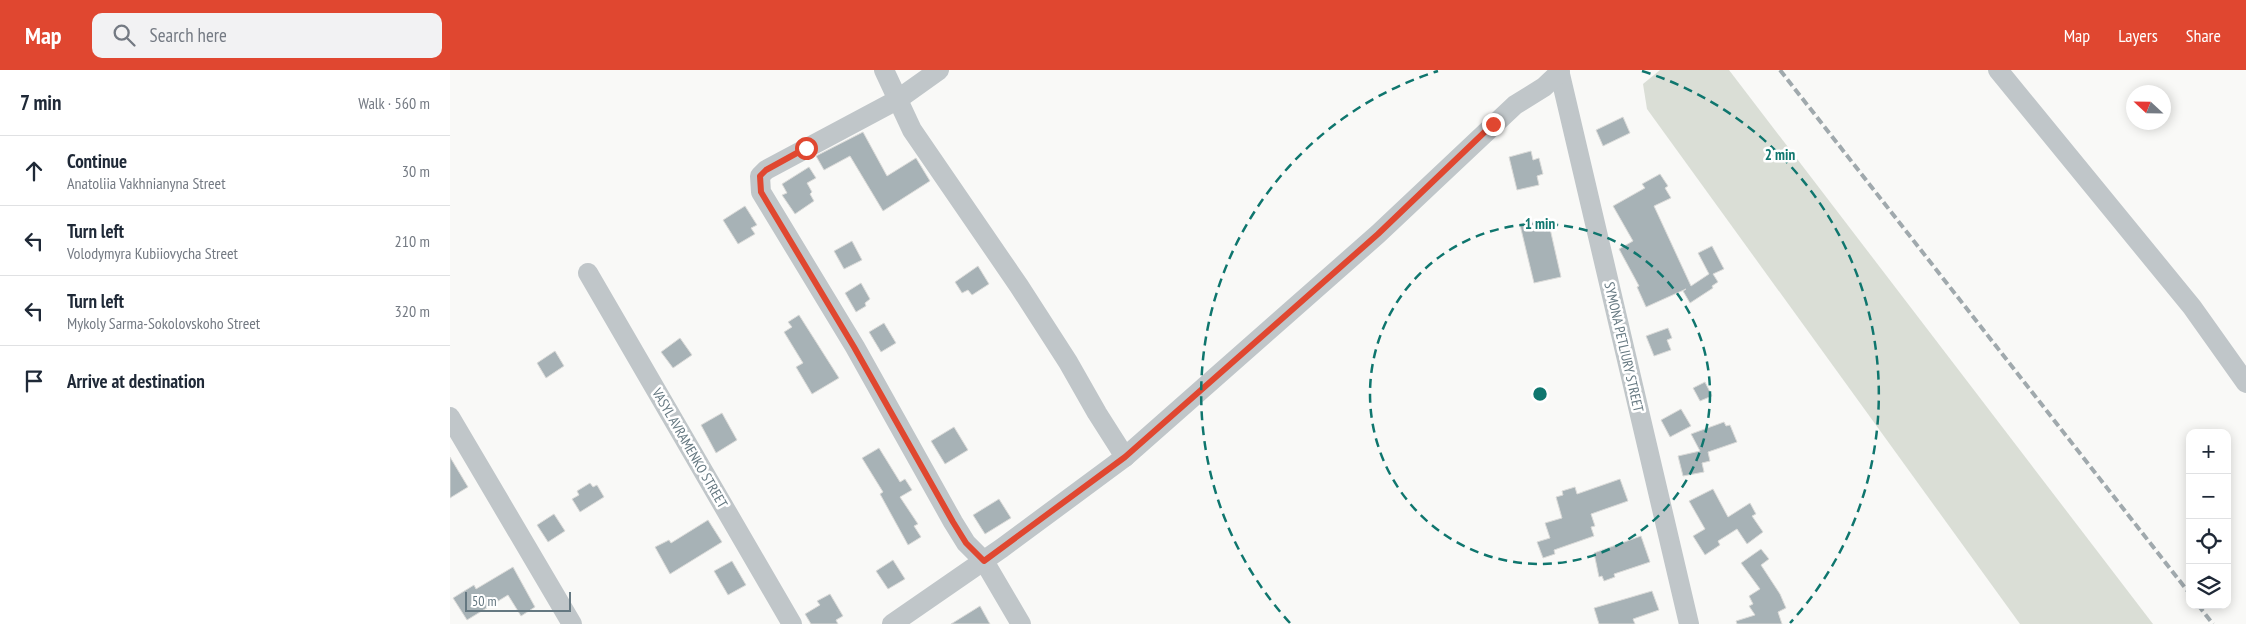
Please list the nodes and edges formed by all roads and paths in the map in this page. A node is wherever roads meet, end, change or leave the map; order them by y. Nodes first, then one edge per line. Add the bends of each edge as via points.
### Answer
1 (884, 70) edge
2 (939, 70) edge
3 (1998, 70) edge
4 (1560, 71) edge
5 (897, 100) junction
6 (588, 273) dead end
7 (2246, 383) edge
8 (450, 417) edge
9 (1125, 457) junction
10 (984, 561) junction
11 (572, 624) edge
12 (792, 624) edge
13 (892, 624) edge
14 (1021, 624) edge
15 (1689, 624) edge

1 - 5 street
2 - 5 street
3 - 7 street via 2192,307
4 - 9 street via 1544,88 1515,105 1378,234
4 - 15 street, SYMONA PETLIURY STREET
5 - 9 street via 912,130 1034,309
5 - 10 street via 774,166 760,176 761,192 953,522 966,543
6 - 12 street, VASYL AVRAMENKO STREET
8 - 11 street
9 - 10 street
10 - 13 street
10 - 14 street

